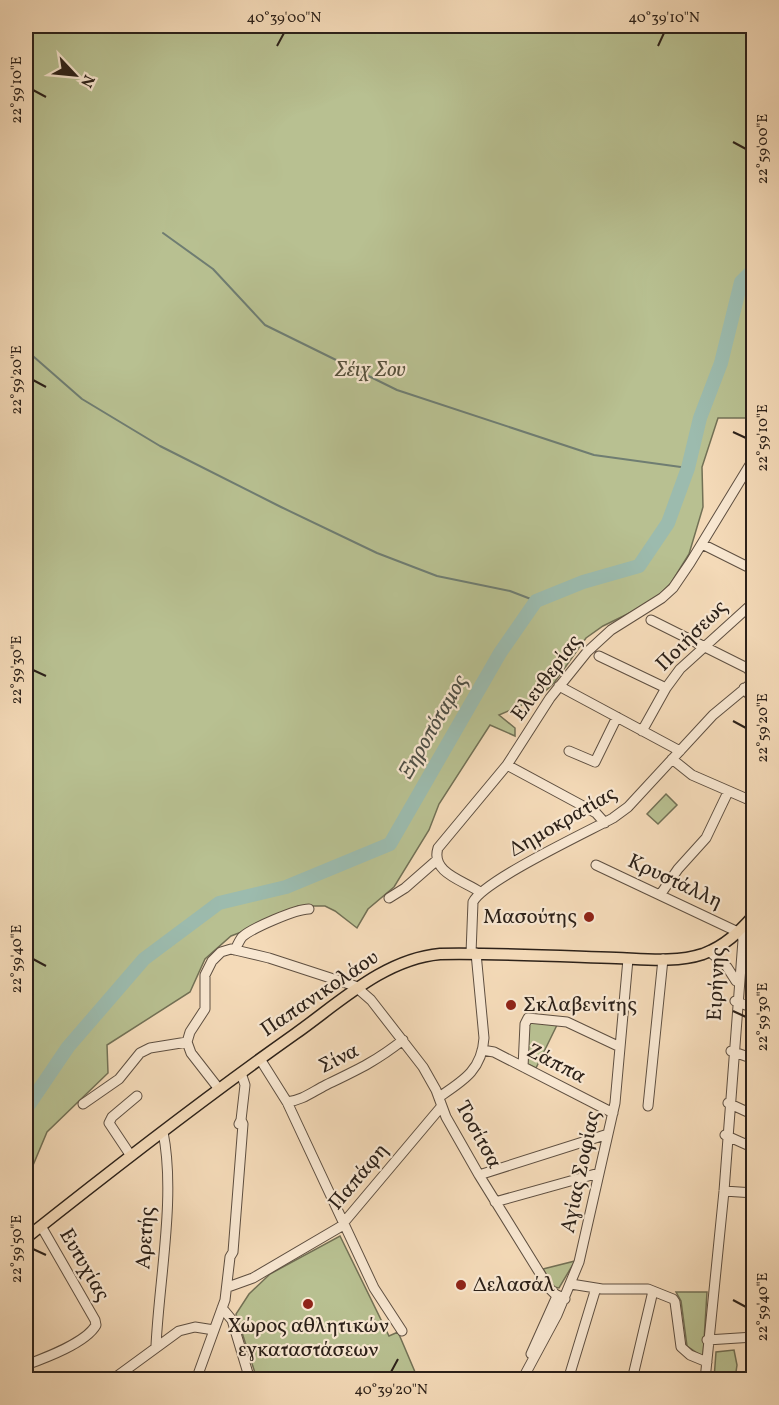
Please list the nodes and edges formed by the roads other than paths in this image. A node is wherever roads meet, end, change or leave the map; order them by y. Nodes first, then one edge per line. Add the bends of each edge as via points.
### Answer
1 (752, 463) edge
2 (702, 544) junction
3 (753, 570) edge
4 (753, 602) edge
5 (651, 620) dead end
6 (705, 646) junction
7 (599, 656) dead end
8 (753, 675) edge
9 (753, 681) edge
10 (559, 686) junction
11 (666, 688) junction
12 (744, 688) junction
13 (753, 701) edge
14 (617, 717) junction
15 (642, 730) junction
16 (680, 751) junction
17 (569, 752) dead end
18 (672, 759) junction
19 (507, 765) junction
20 (728, 792) junction
21 (753, 802) edge
22 (605, 823) junction
23 (437, 860) junction
24 (596, 865) dead end
25 (480, 892) junction
26 (660, 895) junction
27 (389, 898) dead end
28 (309, 909) dead end
29 (753, 915) edge
30 (738, 932) junction
31 (235, 950) junction
32 (710, 951) junction
33 (474, 953) junction
34 (628, 958) junction
35 (663, 959) junction
36 (736, 981) junction
37 (359, 989) junction
38 (737, 1001) junction
39 (753, 1008) edge
40 (403, 1040) junction
41 (187, 1042) junction
42 (620, 1047) junction
43 (482, 1050) junction
44 (733, 1051) junction
45 (260, 1059) junction
46 (753, 1059) edge
47 (524, 1067) junction
48 (241, 1073) junction
49 (219, 1089) junction
50 (137, 1096) dead end
51 (287, 1102) junction
52 (440, 1102) junction
53 (728, 1103) junction
54 (83, 1104) dead end
55 (648, 1106) dead end
56 (613, 1113) junction
57 (753, 1115) edge
58 (163, 1132) junction
59 (608, 1134) junction
60 (726, 1135) junction
61 (753, 1148) edge
62 (131, 1156) junction
63 (599, 1173) junction
64 (479, 1175) junction
65 (724, 1191) junction
66 (753, 1193) edge
67 (495, 1202) junction
68 (344, 1224) junction
69 (40, 1226) junction
70 (26, 1238) edge
71 (571, 1284) junction
72 (228, 1287) junction
73 (596, 1288) junction
74 (653, 1291) junction
75 (561, 1297) junction
76 (222, 1308) junction
77 (214, 1330) junction
78 (402, 1331) dead end
79 (753, 1337) edge
80 (709, 1342) junction
81 (156, 1346) junction
82 (707, 1362) junction
83 (26, 1365) edge
84 (112, 1380) edge
85 (196, 1380) edge
86 (250, 1380) edge
87 (521, 1380) edge
88 (568, 1380) edge
89 (632, 1380) edge
90 (705, 1380) edge

1 - 2 street, Ελευθερίας
2 - 3 street
2 - 10 street, Ελευθερίας via 673,588 603,636
4 - 6 street, Ποιήσεως
5 - 6 street
6 - 8 street
6 - 11 street, Ποιήσεως
7 - 11 street
9 - 12 street, Δημοκρατίας
10 - 14 street
10 - 19 street, Ελευθερίας
11 - 15 street, Ποιήσεως
12 - 13 street
12 - 16 street, Δημοκρατίας
14 - 15 street
14 - 17 street via 595,762
15 - 16 street
16 - 18 street, Δημοκρατίας
18 - 20 street via 687,772
18 - 22 street, Δημοκρατίας via 641,796
19 - 22 street via 596,813
19 - 23 street, Ελευθερίας via 440,846
20 - 21 street
20 - 26 street via 706,838
22 - 25 street, Δημοκρατίας
23 - 25 street via 445,871
23 - 27 street
24 - 26 street, Κρυστάλλη
25 - 33 street via 473,902
26 - 30 street, Κρυστάλλη
28 - 31 street via 295,911 250,932
29 - 30 main road, Παπανικολάου
30 - 32 main road, Παπανικολάου
30 - 36 street, Ειρήνης
30 - 38 street, Ειρήνης via 744,946
31 - 37 street
31 - 41 street via 223,950 209,966 204,978 205,1009
32 - 35 main road, Παπανικολάου
32 - 36 street
33 - 34 main road, Παπανικολάου
33 - 37 main road, Παπανικολάου via 431,954 412,959
33 - 43 street
34 - 35 main road, Παπανικολάου
34 - 42 street, Αγίας Σοφίας
35 - 55 street
36 - 38 street, Ειρήνης
37 - 40 street, Τοσίτσα
37 - 45 main road, Παπανικολάου
38 - 39 street
38 - 44 street, Ειρήνης
40 - 51 street, Σίνα via 368,1065 300,1100
40 - 52 street, Τοσίτσα via 423,1067
41 - 49 street
41 - 54 street via 141,1053 118,1079
42 - 47 street via 567,1022 528,1018
42 - 56 street, Αγίας Σοφίας
43 - 47 street, Ζάππα
43 - 52 street, Παπάφη via 470,1075
44 - 46 street
44 - 53 street, Ειρήνης
45 - 48 main road, Παπανικολάου
45 - 51 street
47 - 56 street, Ζάππα
48 - 49 main road, Παπανικολάου
48 - 72 street via 245,1085 228,1247
49 - 58 main road, Παπανικολάου
50 - 62 street via 109,1123
51 - 68 street
52 - 64 street, Τοσίτσα
52 - 68 street, Παπάφη
53 - 57 street
53 - 60 street, Ειρήνης
56 - 59 street, Αγίας Σοφίας
58 - 62 main road, Παπανικολάου
58 - 81 street, Αρετής via 167,1187
59 - 63 street, Αγίας Σοφίας
59 - 64 street
60 - 61 street
60 - 65 street, Ειρήνης
60 - 80 street, Ειρήνης
62 - 69 main road, Παπανικολάου
63 - 67 street
63 - 71 street, Αγίας Σοφίας
64 - 67 street, Τοσίτσα
65 - 66 street
65 - 80 street, Ειρήνης
67 - 75 street, Τοσίτσα via 549,1288
68 - 72 street, Παπάφη via 253,1278
68 - 78 street via 374,1288
69 - 70 main road, Παπανικολάου
69 - 83 street, Ευτυχίας via 96,1323 81,1338
71 - 73 street
71 - 75 street, Αγίας Σοφίας
72 - 76 street
73 - 74 street
73 - 88 street
74 - 82 street via 674,1300 682,1348
74 - 89 street
75 - 87 street, Αγίας Σοφίας
76 - 77 street
76 - 86 street via 232,1320
77 - 81 street via 186,1329
77 - 85 street
79 - 80 street
80 - 82 street, Ειρήνης
81 - 84 street
82 - 90 street, Ειρήνης

